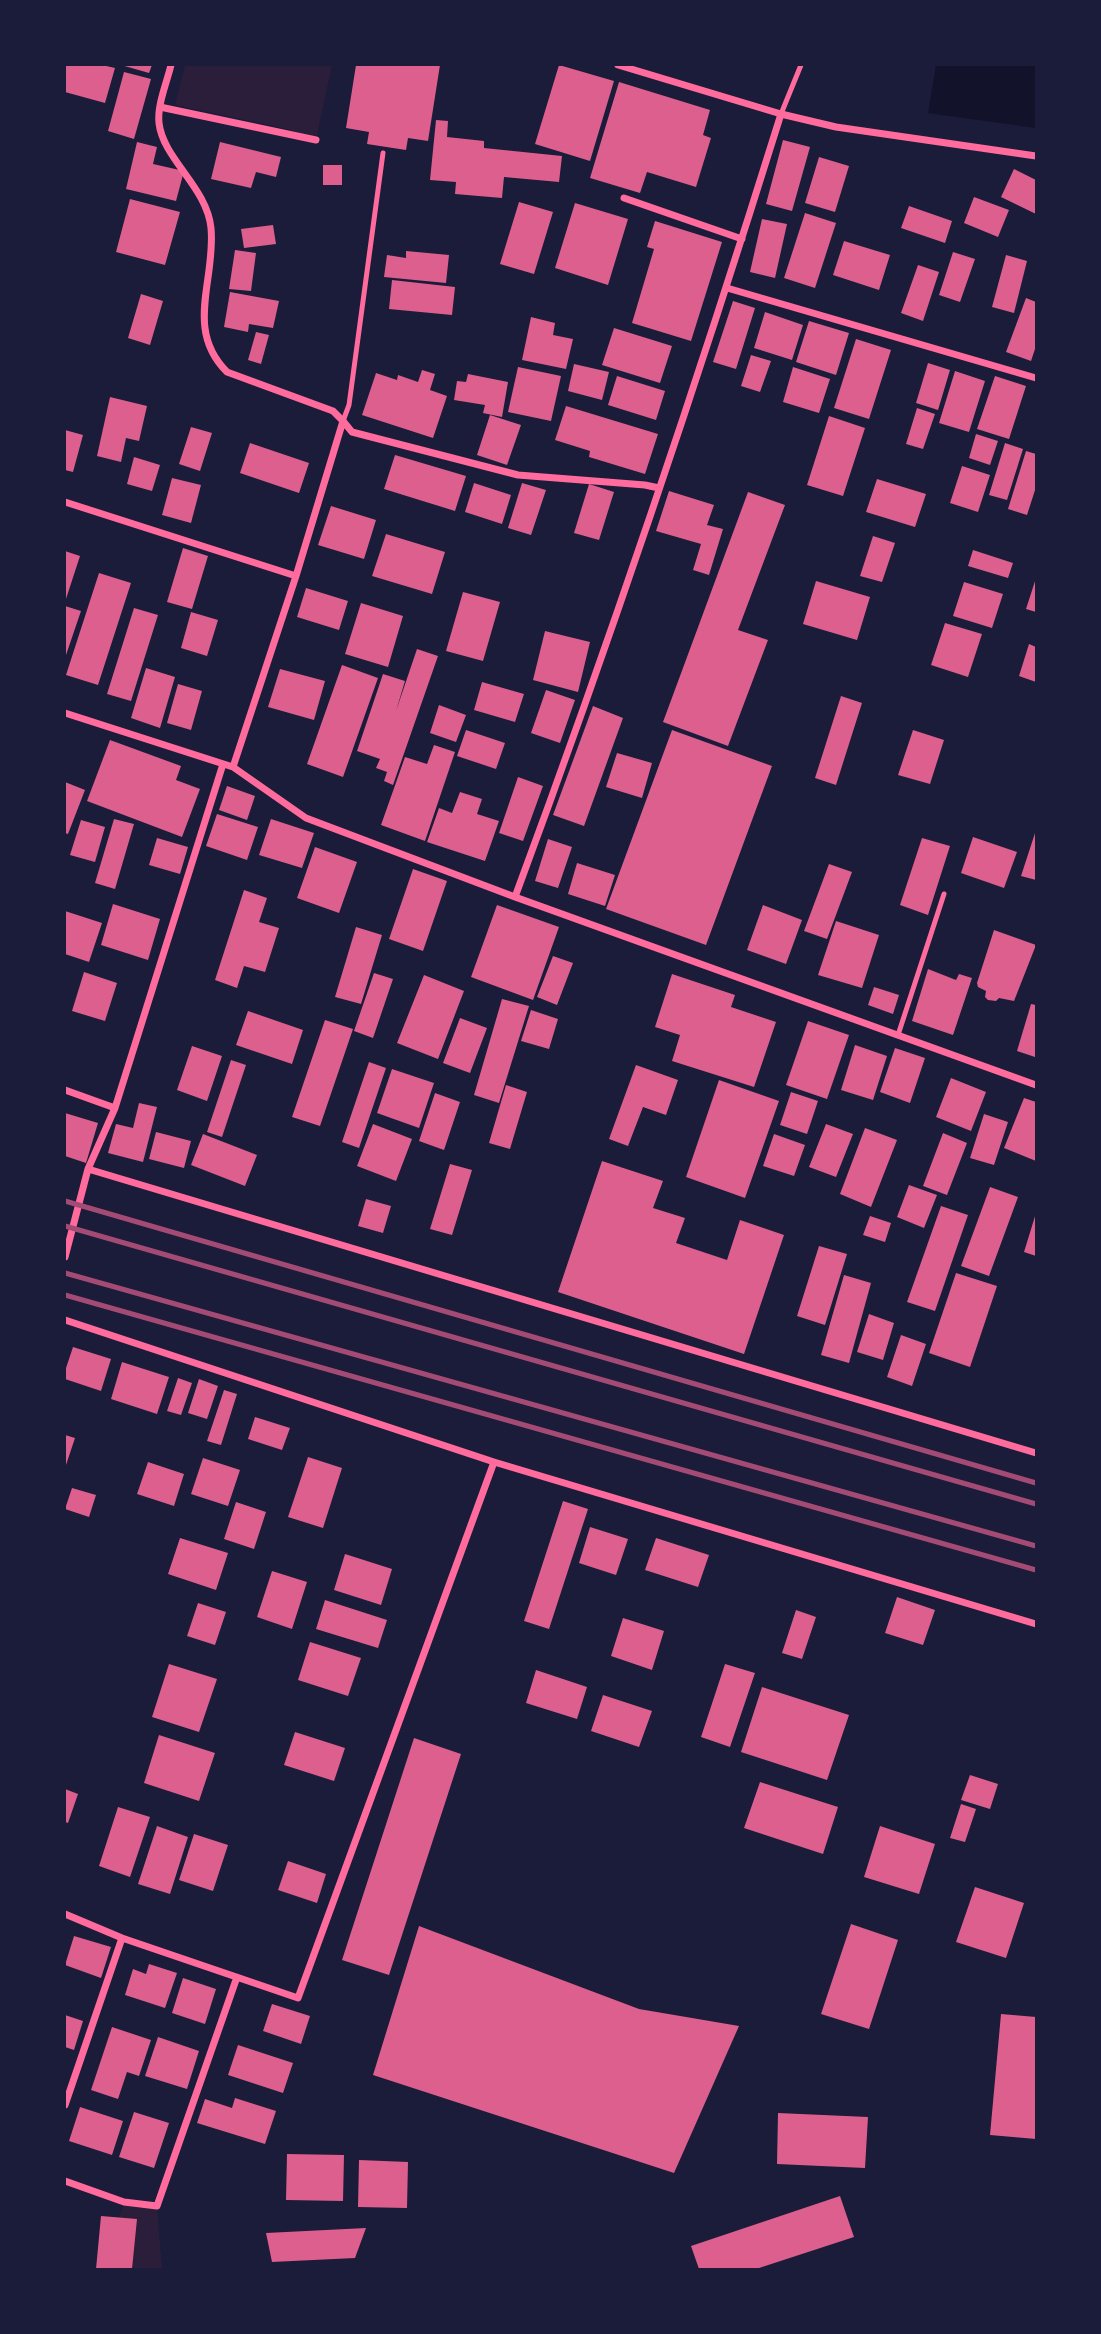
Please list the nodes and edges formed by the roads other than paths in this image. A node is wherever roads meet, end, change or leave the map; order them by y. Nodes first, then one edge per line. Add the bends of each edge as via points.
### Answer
1 (171, 65) edge
2 (618, 65) edge
3 (801, 65) edge
4 (160, 107) junction
5 (781, 114) junction
6 (316, 140) dead end
7 (383, 153) dead end
8 (1036, 156) edge
9 (624, 198) dead end
10 (742, 239) junction
11 (727, 288) junction
12 (1036, 379) edge
13 (343, 421) junction
14 (659, 488) junction
15 (65, 502) edge
16 (296, 576) junction
17 (65, 713) edge
18 (223, 764) junction
19 (233, 767) junction
20 (944, 894) dead end
21 (516, 897) junction
22 (898, 1035) junction
23 (1036, 1085) edge
24 (65, 1090) edge
25 (115, 1108) junction
26 (88, 1169) junction
27 (65, 1257) edge
28 (65, 1320) edge
29 (1036, 1453) edge
30 (494, 1462) junction
31 (1036, 1624) edge
32 (65, 1914) edge
33 (121, 1938) junction
34 (237, 1977) junction
35 (65, 2105) edge
36 (65, 2181) edge

1 - 4 street
2 - 5 street
3 - 5 lane
4 - 6 street
4 - 13 street via 159,123 166,143 202,198 211,226 203,322 215,359 227,372 333,411
5 - 8 street via 836,127
5 - 10 street
7 - 13 lane via 349,405
9 - 10 street
10 - 11 street
11 - 12 street
11 - 14 street
13 - 14 street via 352,432 519,475
13 - 16 street
14 - 21 street
15 - 16 street
16 - 19 street
17 - 18 street
18 - 19 street
18 - 25 street
19 - 21 street via 306,818
20 - 22 lane
21 - 22 street
22 - 23 street
24 - 25 street
25 - 26 street
26 - 27 street
26 - 29 street
28 - 30 street
30 - 31 street
30 - 34 street via 298,1997
32 - 33 street
33 - 34 street
33 - 35 street
34 - 36 street via 157,2206 124,2202

